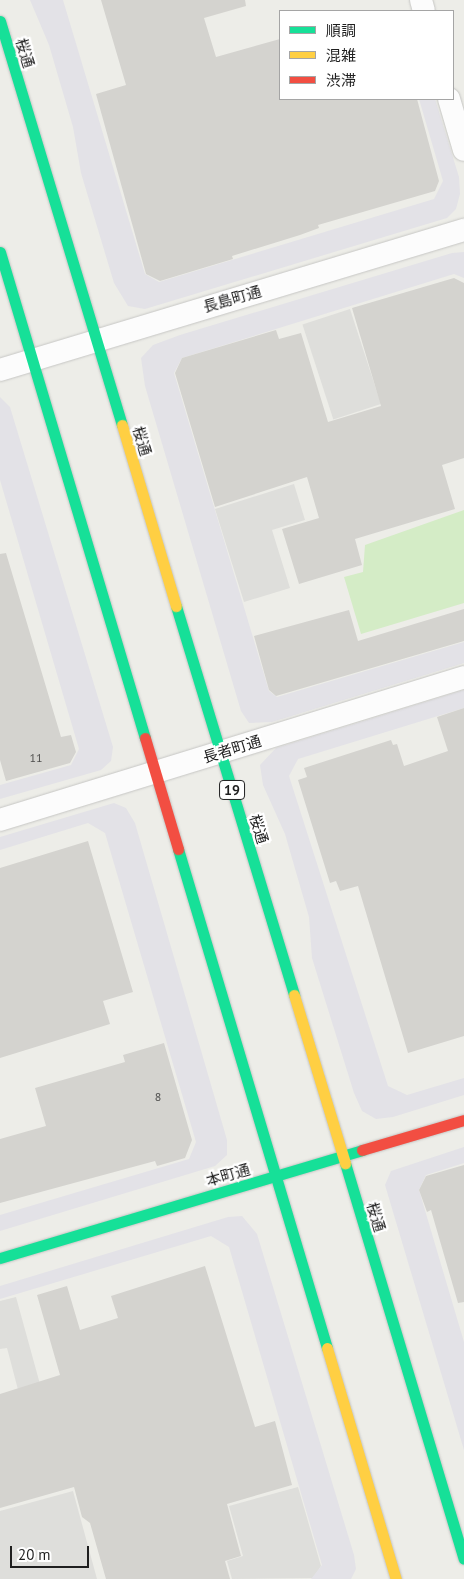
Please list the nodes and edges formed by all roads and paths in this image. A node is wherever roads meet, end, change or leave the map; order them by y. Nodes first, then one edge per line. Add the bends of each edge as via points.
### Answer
1 (0, 21) edge
2 (449, 100) edge
3 (464, 150) edge
4 (464, 230) edge
5 (0, 252) edge
6 (95, 339) junction
7 (32, 359) junction
8 (0, 370) edge
9 (464, 677) edge
10 (221, 753) junction
11 (156, 773) junction
12 (0, 820) edge
13 (464, 1120) edge
14 (342, 1158) junction
15 (276, 1177) junction
16 (0, 1258) edge
17 (464, 1559) edge
18 (396, 1579) edge

1 - 6 main road, 桜通 / 19
2 - 3 street
4 - 6 street, 長島町通
5 - 7 main road
6 - 7 street, 長島町通
6 - 10 main road, 桜通 / 19
7 - 8 street, 長島町通
7 - 11 main road
9 - 10 street, 長者町通
10 - 11 street, 長者町通
10 - 14 main road, 桜通 / 19
11 - 12 street, 長者町通
11 - 15 main road
13 - 14 main road, 本町通
14 - 15 main road, 本町通
14 - 17 main road, 桜通 / 19
15 - 16 main road, 本町通
15 - 18 main road

